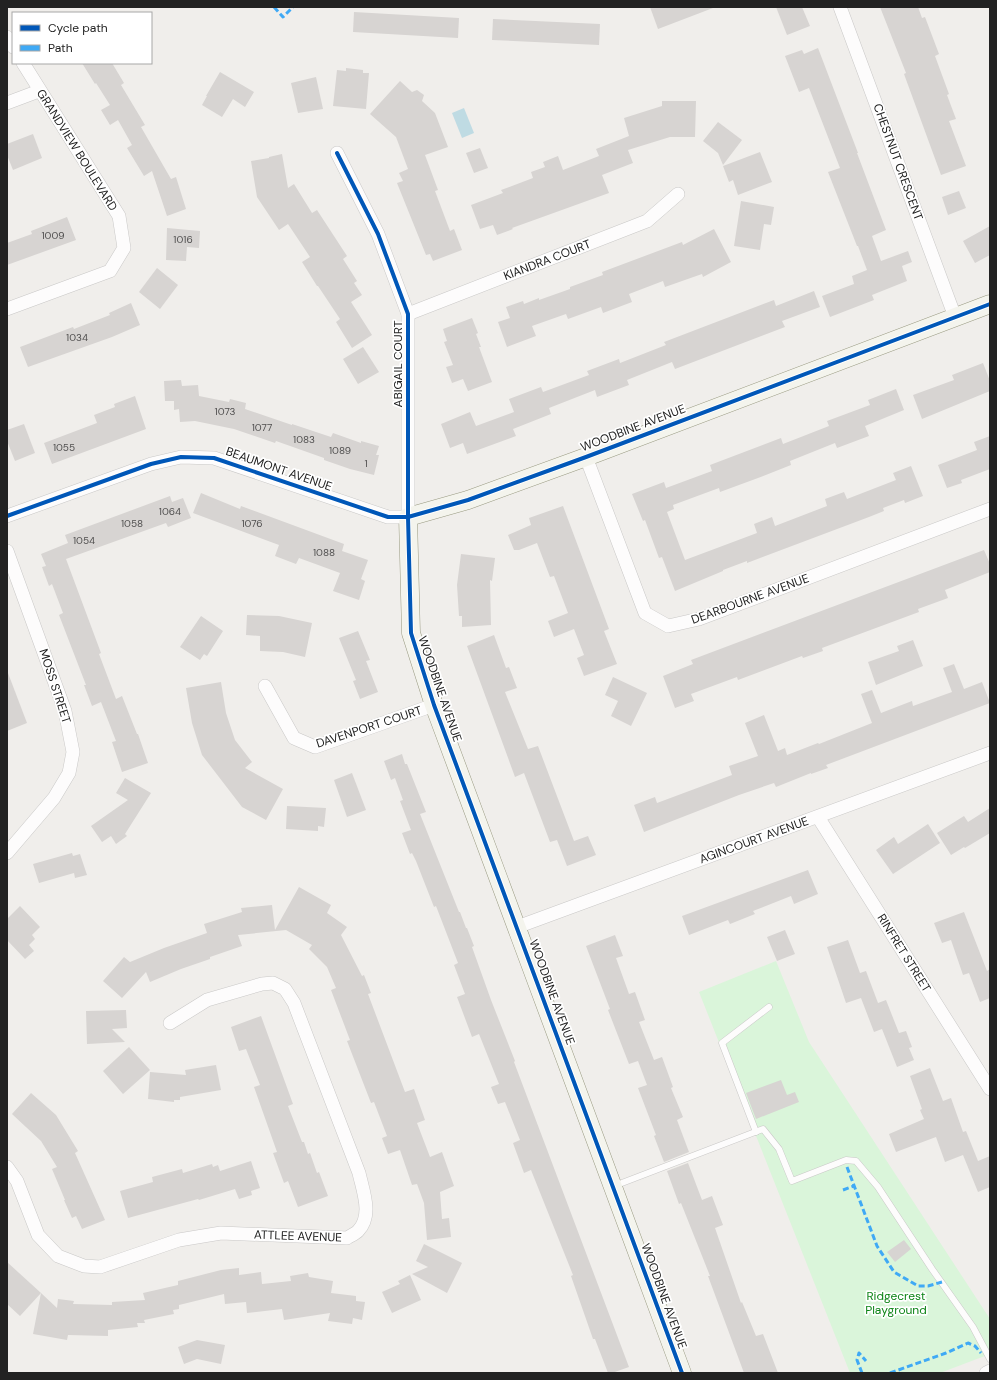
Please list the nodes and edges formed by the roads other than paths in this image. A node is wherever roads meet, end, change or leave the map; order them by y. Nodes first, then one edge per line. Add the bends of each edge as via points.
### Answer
1 (840, 7) edge
2 (24, 64) edge
3 (39, 91) junction
4 (7, 103) edge
5 (337, 153) dead end
6 (678, 194) dead end
7 (990, 304) edge
8 (7, 309) edge
9 (408, 314) junction
10 (955, 316) junction
11 (586, 457) junction
12 (990, 509) edge
13 (7, 516) edge
14 (408, 517) junction
15 (7, 551) edge
16 (265, 686) dead end
17 (434, 705) junction
18 (990, 753) edge
19 (818, 817) junction
20 (7, 853) edge
21 (517, 927) junction
22 (769, 1007) dead end
23 (170, 1023) dead end
24 (990, 1089) edge
25 (756, 1132) junction
26 (7, 1167) edge
27 (613, 1186) junction
28 (990, 1359) edge
29 (990, 1371) edge
30 (682, 1373) edge
31 (986, 1373) edge

1 - 10 street, CHESTNUT CRESCENT
2 - 3 street, GRANDVIEW BOULEVARD
3 - 4 street
3 - 8 street, GRANDVIEW BOULEVARD via 119,216 124,248 110,271
5 - 9 street, ABIGAIL COURT via 378,234
6 - 9 street, KIANDRA COURT via 647,221
7 - 10 street, WOODBINE AVENUE
9 - 14 street, ABIGAIL COURT
10 - 11 street, WOODBINE AVENUE
11 - 12 street, DEARBOURNE AVENUE via 646,613 668,626 699,619
11 - 14 street, WOODBINE AVENUE via 468,500
13 - 14 street, BEAUMONT AVENUE via 151,464 181,457 214,458 388,517
14 - 17 street, WOODBINE AVENUE via 411,632
15 - 20 street, MOSS STREET via 65,711 73,752 69,773 54,798
16 - 17 street, DAVENPORT COURT via 294,738 315,747
17 - 21 street, WOODBINE AVENUE
18 - 19 street, AGINCOURT AVENUE
19 - 21 street, AGINCOURT AVENUE
19 - 24 street, RINFRET STREET
21 - 27 street, WOODBINE AVENUE
22 - 25 lane via 722,1043
23 - 26 street, ATTLEE AVENUE via 207,1000 262,984 273,983 285,989 294,1003 359,1173 366,1219 358,1231 347,1238 221,1233 179,1240 100,1267 84,1266 58,1256 38,1235 17,1181
25 - 27 lane
25 - 28 lane via 763,1129 779,1149 792,1181 846,1160 856,1161 878,1187 973,1327
27 - 30 street, WOODBINE AVENUE
29 - 31 street

